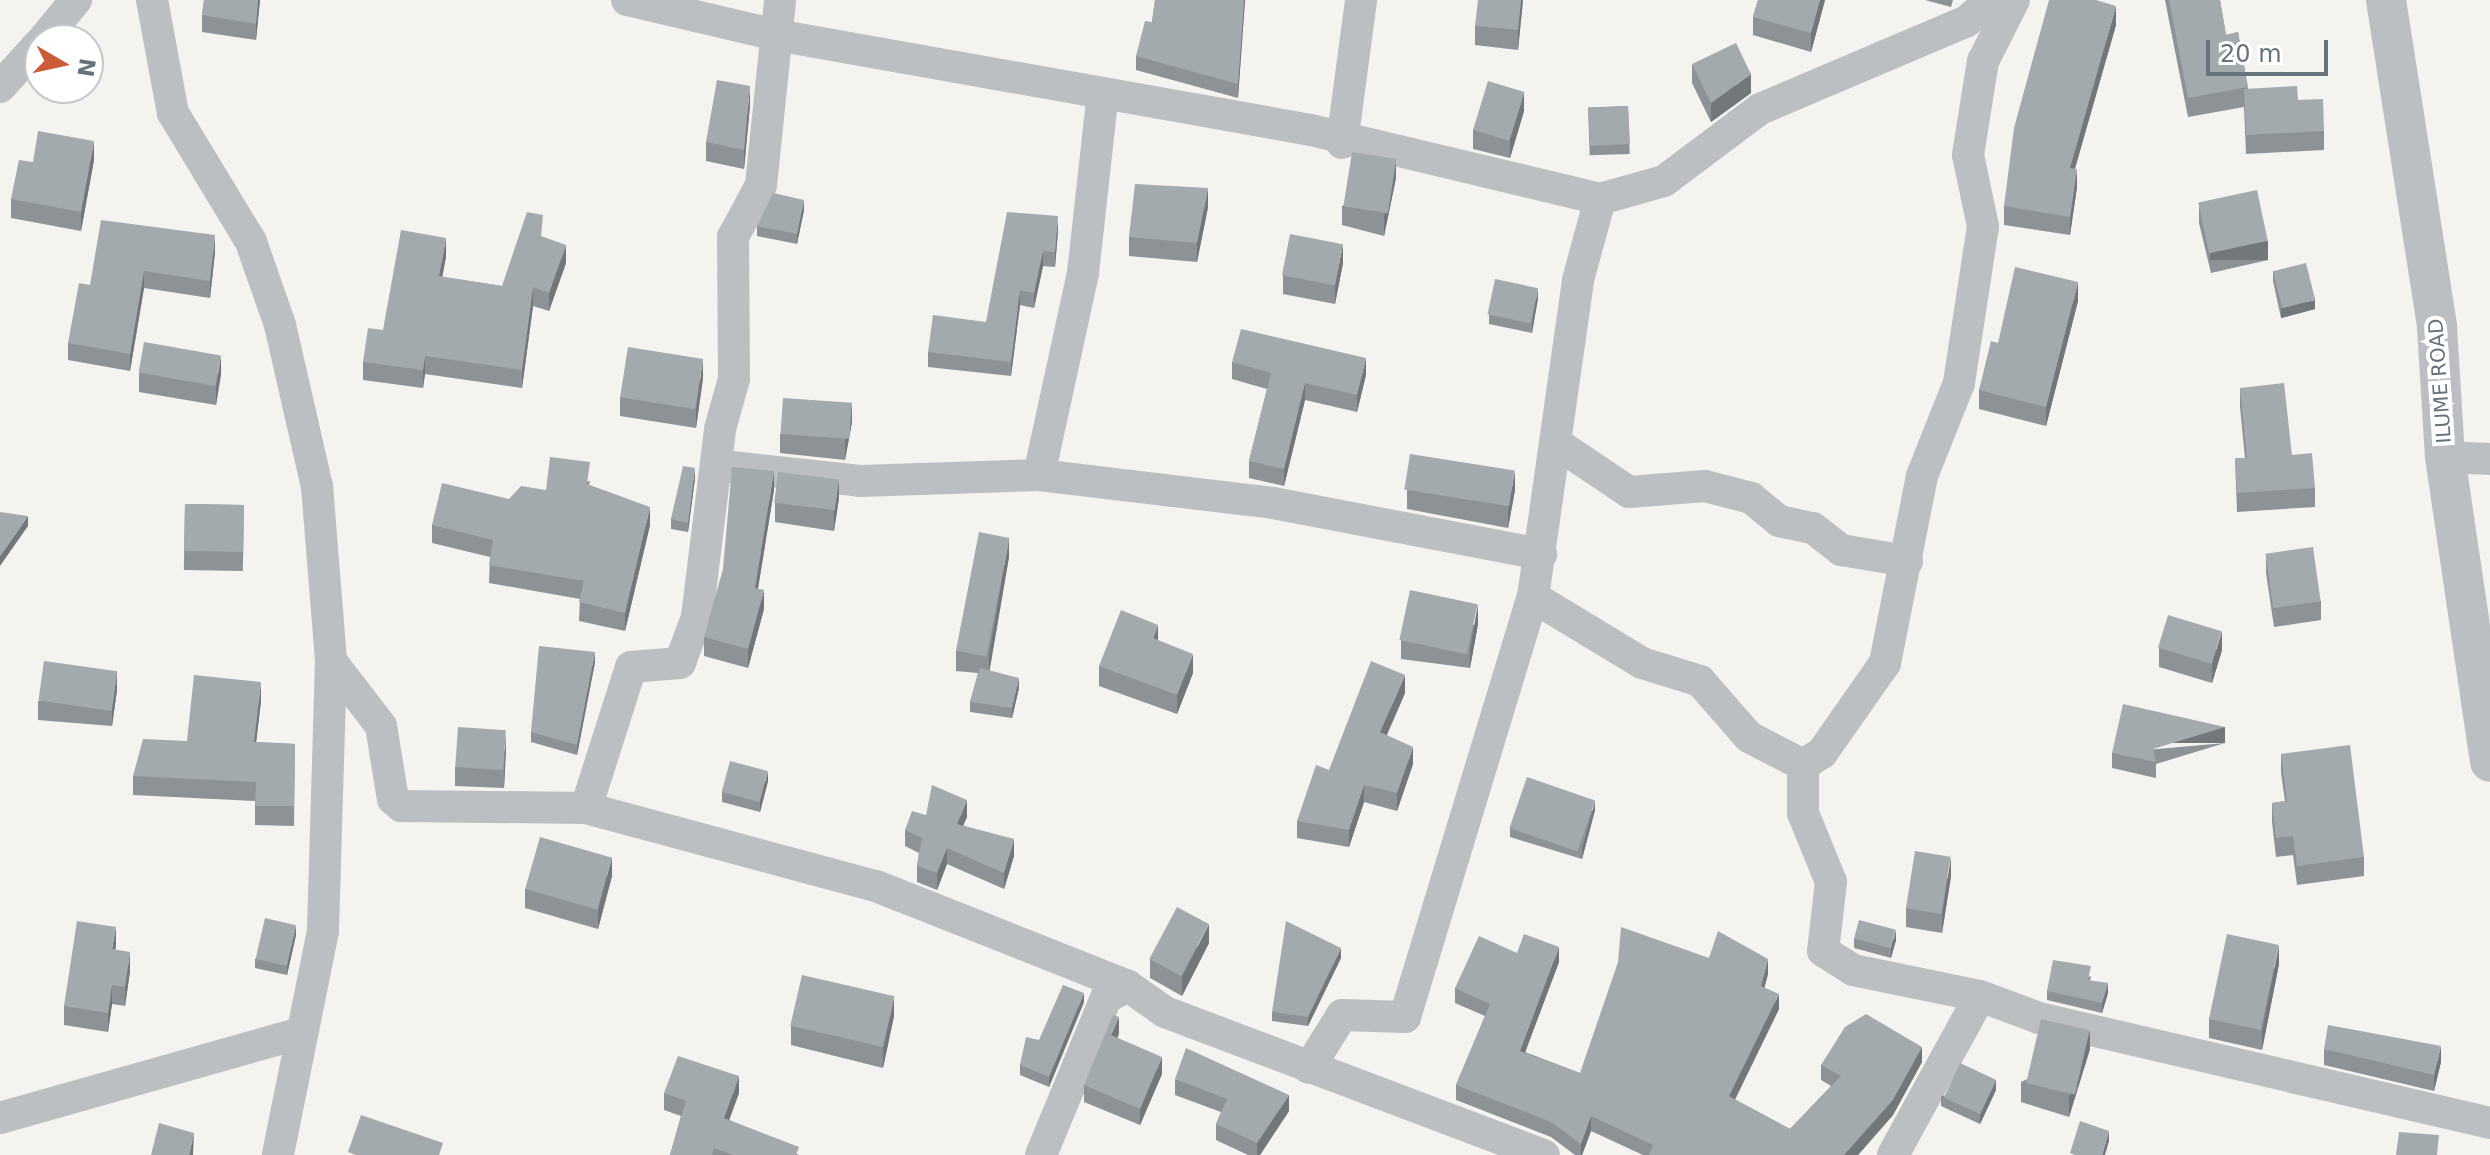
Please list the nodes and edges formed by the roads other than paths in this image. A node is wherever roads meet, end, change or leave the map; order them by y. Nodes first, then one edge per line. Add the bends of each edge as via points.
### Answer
1 (76, 0) edge
2 (152, 0) edge
3 (627, 0) edge
4 (780, 0) edge
5 (1361, 0) edge
6 (1991, 0) edge
7 (2014, 0) edge
8 (2386, 0) edge
9 (57, 24) edge
10 (776, 35) junction
11 (24, 61) edge
12 (0, 87) edge
13 (1103, 93) junction
14 (1342, 143) junction
15 (1600, 199) junction
16 (1556, 443) junction
17 (2445, 457) junction
18 (2490, 459) edge
19 (719, 465) junction
20 (1039, 475) junction
21 (1541, 554) junction
22 (1907, 561) junction
23 (1533, 597) junction
24 (331, 661) junction
25 (2490, 762) edge
26 (1803, 765) junction
27 (586, 808) junction
28 (1128, 986) junction
29 (1980, 996) junction
30 (300, 1033) junction
31 (1309, 1068) junction
32 (0, 1118) edge
33 (2490, 1123) edge
34 (1529, 1152) edge
35 (278, 1155) edge
36 (1041, 1155) edge
37 (1893, 1155) edge

1 - 9 street
2 - 24 street via 173,113 251,242 280,325 317,486
3 - 10 street
4 - 10 street
5 - 14 street
6 - 15 street via 1967,21 1760,109 1664,181
7 - 22 street via 1983,61 1968,155 1983,226 1968,339 1959,383 1922,476
8 - 17 street, ILUME ROAD via 2437,327
10 - 13 street
10 - 19 street via 761,185 733,237 734,379
11 - 12 street
13 - 14 street via 1311,130
13 - 20 street via 1083,273
14 - 15 street
15 - 16 street via 1578,280
16 - 21 street
16 - 22 street via 1629,492 1705,486 1751,498 1779,521 1813,528 1841,550
17 - 18 street
17 - 25 street, ILUME ROAD
19 - 20 street via 860,481
19 - 27 street via 688,653 671,667 631,667
20 - 21 street via 1273,503
21 - 23 street
22 - 26 street via 1885,663 1822,753
23 - 26 street via 1642,663 1700,681 1749,737
23 - 31 street via 1405,1017 1342,1015
24 - 27 street via 381,726 393,799 401,806
24 - 30 street via 323,931
26 - 29 street via 1803,813 1831,882 1823,951 1853,970
27 - 28 street via 876,886 1023,950
28 - 31 street via 1165,1012
28 - 36 street via 1106,998
29 - 33 street via 2039,1018
29 - 37 street
30 - 32 street
30 - 35 street
31 - 34 street

